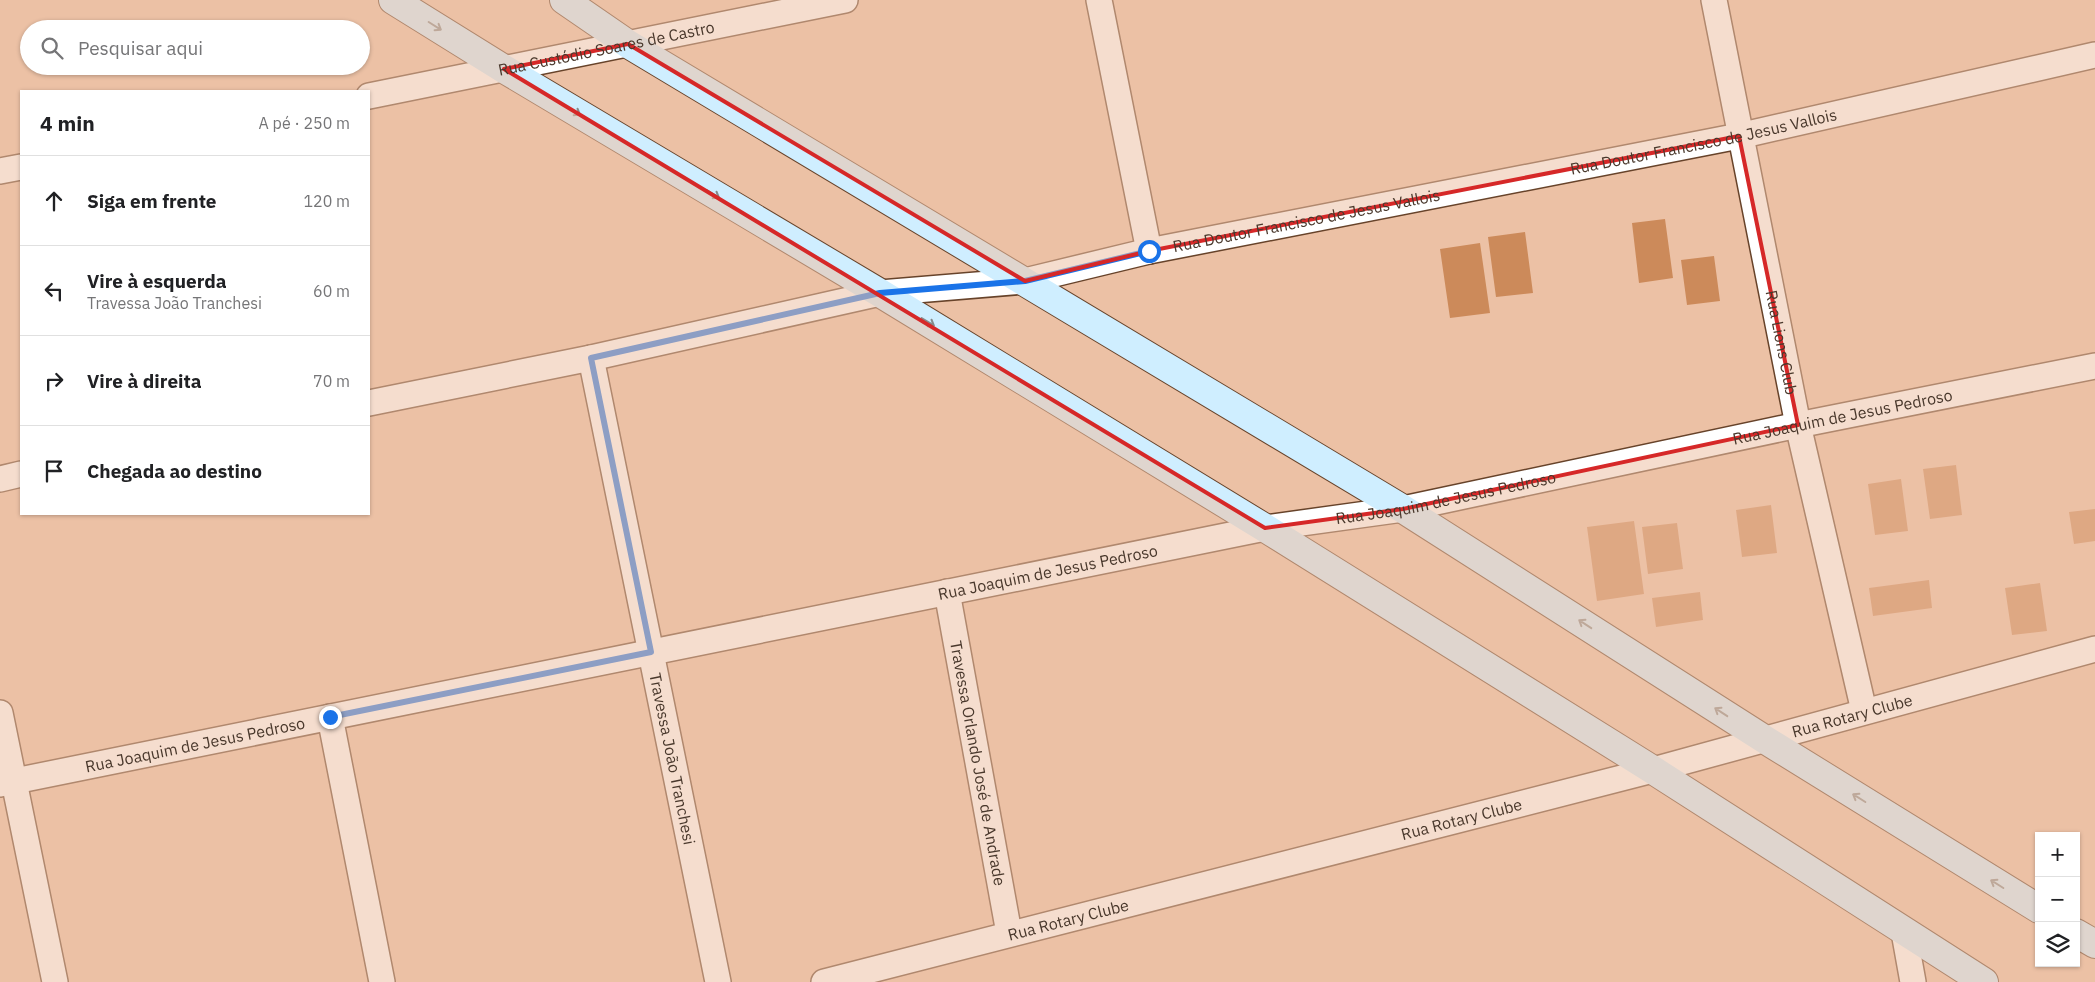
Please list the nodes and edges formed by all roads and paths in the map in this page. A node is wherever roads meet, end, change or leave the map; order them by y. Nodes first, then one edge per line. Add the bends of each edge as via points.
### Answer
1 (394, 0) edge
2 (564, 0) edge
3 (845, 0) edge
4 (1099, 0) edge
5 (1714, 0) edge
6 (628, 44) junction
7 (2095, 55) edge
8 (504, 69) junction
9 (370, 96) edge
10 (1739, 136) junction
11 (20, 167) edge
12 (0, 171) edge
13 (1149, 251) junction
14 (1025, 281) junction
15 (880, 293) junction
16 (591, 358) junction
17 (2095, 366) edge
18 (370, 403) edge
19 (1798, 425) junction
20 (20, 474) edge
21 (0, 479) edge
22 (1403, 509) junction
23 (1265, 528) junction
24 (947, 592) junction
25 (2095, 649) edge
26 (651, 652) junction
27 (1864, 711) junction
28 (0, 713) edge
29 (330, 717) junction
30 (1764, 739) junction
31 (1652, 770) junction
32 (7, 783) edge
33 (2035, 907) edge
34 (1904, 932) junction
35 (1009, 933) junction
36 (2080, 935) edge
37 (2095, 944) edge
38 (55, 982) edge
39 (382, 982) edge
40 (718, 982) edge
41 (824, 982) edge
42 (1914, 982) edge
43 (1984, 982) edge

1 -> 8 street
2 - 6 street
3 - 6 street, Rua Custódio Soares de Castro
4 - 13 street
5 - 10 street, Rua Lions Club
6 - 8 street, Rua Custódio Soares de Castro
6 - 14 street
7 - 10 street, Rua Doutor Francisco de Jesus Vallois
8 - 9 street, Rua Custódio Soares de Castro
8 -> 15 street
10 - 13 street, Rua Doutor Francisco de Jesus Vallois
10 - 19 street, Rua Lions Club
11 - 12 street
13 - 14 street, Rua Doutor Francisco de Jesus Vallois
14 - 15 street, Rua Doutor Francisco de Jesus Vallois
14 - 22 street
15 - 16 street, Rua Doutor Francisco de Jesus Vallois
15 -> 23 street
16 - 18 street, Rua Doutor Francisco de Jesus Vallois
16 - 26 street, Travessa João Tranchesi
17 - 19 street, Rua Joaquim de Jesus Pedroso
19 - 22 street, Rua Joaquim de Jesus Pedroso
19 - 27 street, Rua Lions Club
20 - 21 street
22 - 23 street, Rua Joaquim de Jesus Pedroso
30 -> 22 street
23 - 24 street, Rua Joaquim de Jesus Pedroso
23 - 31 street
24 - 26 street, Rua Joaquim de Jesus Pedroso
24 - 35 street, Travessa Orlando José de Andrade
25 - 27 street, Rua Rotary Clube
26 - 29 street, Rua Joaquim de Jesus Pedroso
26 - 40 street, Travessa João Tranchesi
27 - 30 street, Rua Rotary Clube
28 - 32 street
29 - 32 street, Rua Joaquim de Jesus Pedroso
29 - 39 street
30 - 31 street, Rua Rotary Clube
33 -> 30 street
31 - 34 street
31 - 35 street, Rua Rotary Clube
32 - 38 street
34 - 42 street
34 - 43 street
35 - 41 street, Rua Rotary Clube
36 - 37 street

